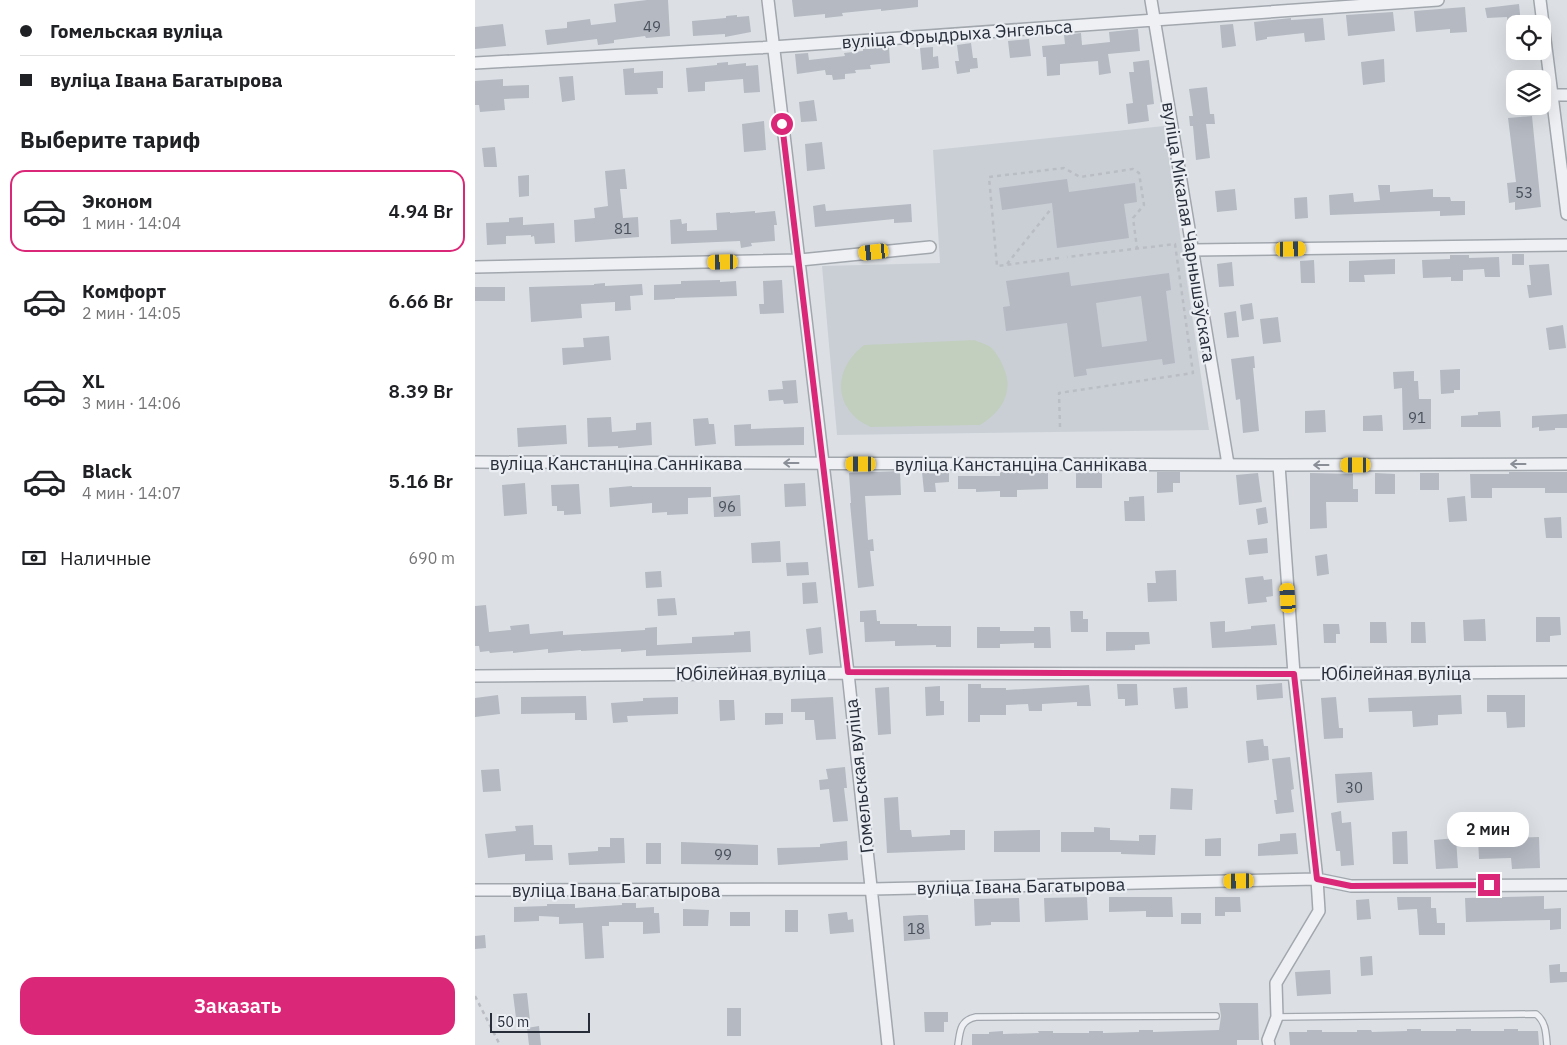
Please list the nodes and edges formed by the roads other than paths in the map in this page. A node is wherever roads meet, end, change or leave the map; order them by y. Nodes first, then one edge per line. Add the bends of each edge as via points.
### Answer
1 (768, 0) edge
2 (1151, 0) edge
3 (1438, 0) edge
4 (1540, 0) edge
5 (1154, 20) junction
6 (772, 47) junction
7 (475, 64) edge
8 (1553, 95) junction
9 (1567, 95) edge
10 (1567, 214) edge
11 (1567, 245) edge
12 (930, 247) dead end
13 (1193, 250) junction
14 (799, 260) junction
15 (475, 267) edge
16 (475, 462) edge
17 (823, 464) junction
18 (1228, 464) junction
19 (1567, 464) edge
20 (1279, 465) junction
21 (848, 672) junction
22 (1567, 672) edge
23 (1294, 674) junction
24 (475, 676) edge
25 (1317, 879) junction
26 (1567, 885) edge
27 (475, 890) edge
28 (872, 890) junction
29 (1216, 1016) dead end
30 (1277, 1017) junction
31 (888, 1045) edge
32 (958, 1045) edge
33 (1269, 1045) edge
34 (1547, 1045) edge

1 - 6 street, Гомельская вуліца
2 - 5 street, вуліца Мікалая Чарнышэўскага
3 - 5 street, вуліца Фрыдрыха Энгельса
4 - 8 street
5 - 6 street, вуліца Фрыдрыха Энгельса
5 - 13 street, вуліца Мікалая Чарнышэўскага
6 - 7 street, вуліца Фрыдрыха Энгельса
6 - 14 street, Гомельская вуліца
8 - 9 street
8 - 10 street
11 - 13 street
12 - 14 street
13 - 18 street, вуліца Мікалая Чарнышэўскага
14 - 15 street
14 - 17 street, Гомельская вуліца
17 -> 16 street, вуліца Канстанціна Саннікава
17 - 18 street, вуліца Канстанціна Саннікава
17 - 21 street, Гомельская вуліца
18 - 20 street, вуліца Канстанціна Саннікава
19 -> 20 street, вуліца Канстанціна Саннікава
20 - 23 street
21 - 23 street, Юбілейная вуліца
21 - 24 street, Юбілейная вуліца
21 - 28 street, Гомельская вуліца
22 - 23 street, Юбілейная вуліца
23 - 25 street
25 - 26 street, вуліца Івана Багатырова via 1351,886
25 - 28 street, вуліца Івана Багатырова
25 - 30 street via 1319,911 1276,983
27 - 28 street, вуліца Івана Багатырова
28 - 31 street, Гомельская вуліца
29 - 32 lane via 976,1017 963,1023
30 - 33 street
30 - 34 lane via 1536,1014 1542,1019

